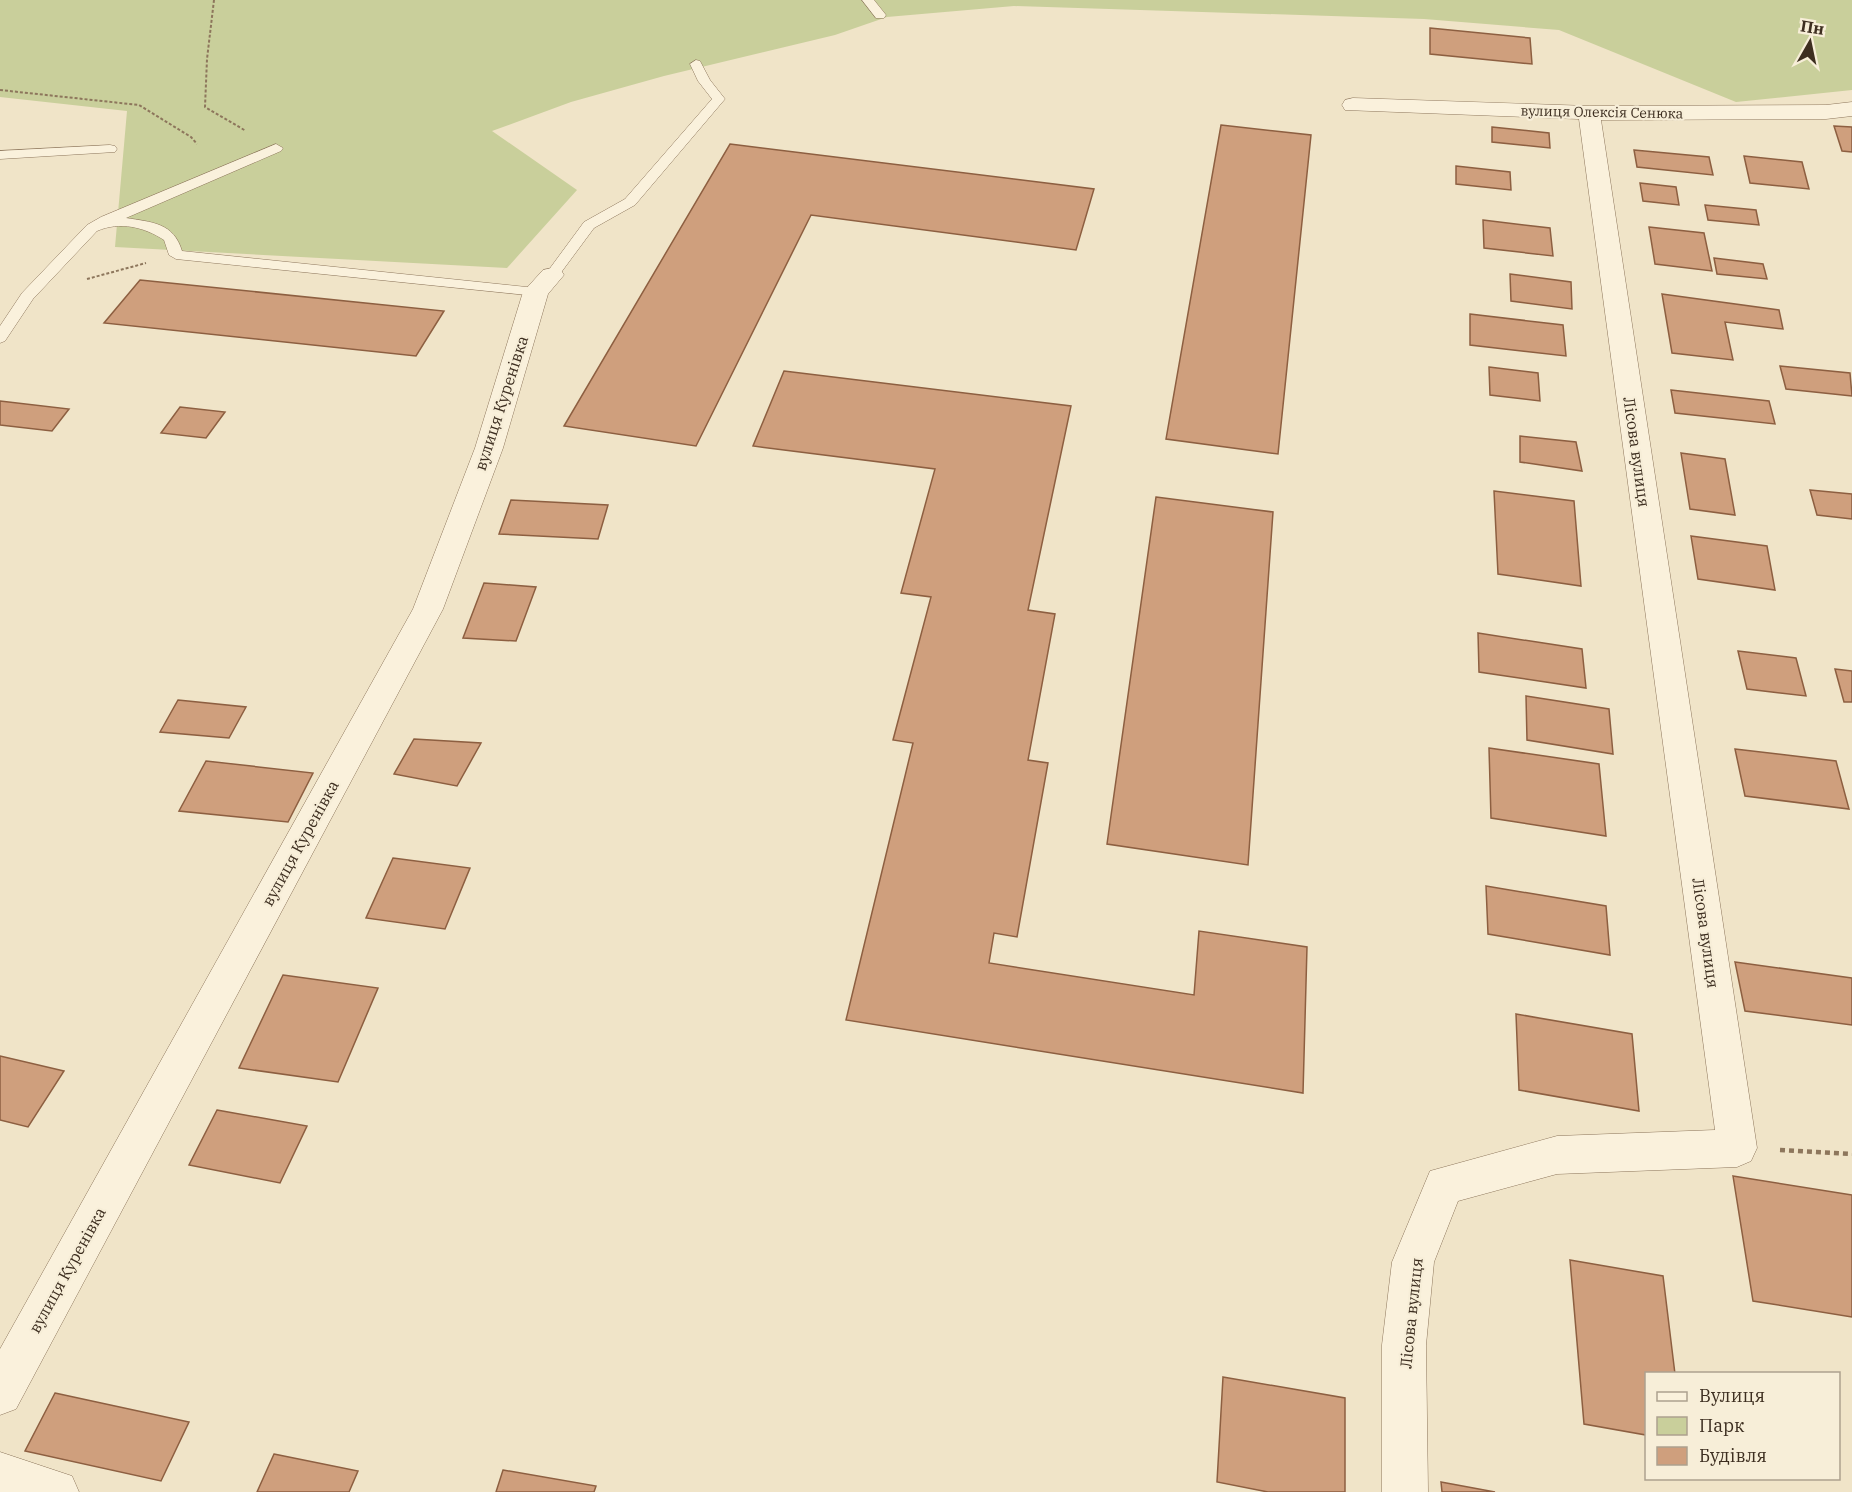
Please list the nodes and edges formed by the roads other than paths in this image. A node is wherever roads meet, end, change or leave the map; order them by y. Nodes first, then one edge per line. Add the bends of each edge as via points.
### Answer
1 (868, 0) edge
2 (880, 15) dead end
3 (696, 64) dead end
4 (1353, 105) dead end
5 (1852, 109) edge
6 (1589, 113) junction
7 (276, 148) road end
8 (110, 149) dead end
9 (0, 155) edge
10 (106, 220) junction
11 (544, 283) junction
12 (0, 338) edge
13 (0, 1393) edge
14 (0, 1475) edge
15 (56, 1492) edge
16 (1405, 1492) edge

1 - 2 lane
3 - 11 lane via 719,99 630,202 589,225
4 - 6 street, вулиця Олексія Сенюка
5 - 6 street, вулиця Олексія Сенюка
6 - 16 street, Лісова вулиця via 1737,1148 1557,1155 1444,1185 1413,1262 1404,1345
7 - 10 lane
8 - 9 lane
10 - 11 lane via 152,226 171,238 176,255
10 - 12 lane via 92,228 27,296
11 - 13 street, вулиця Куренівка via 489,448 428,609
14 - 15 street

